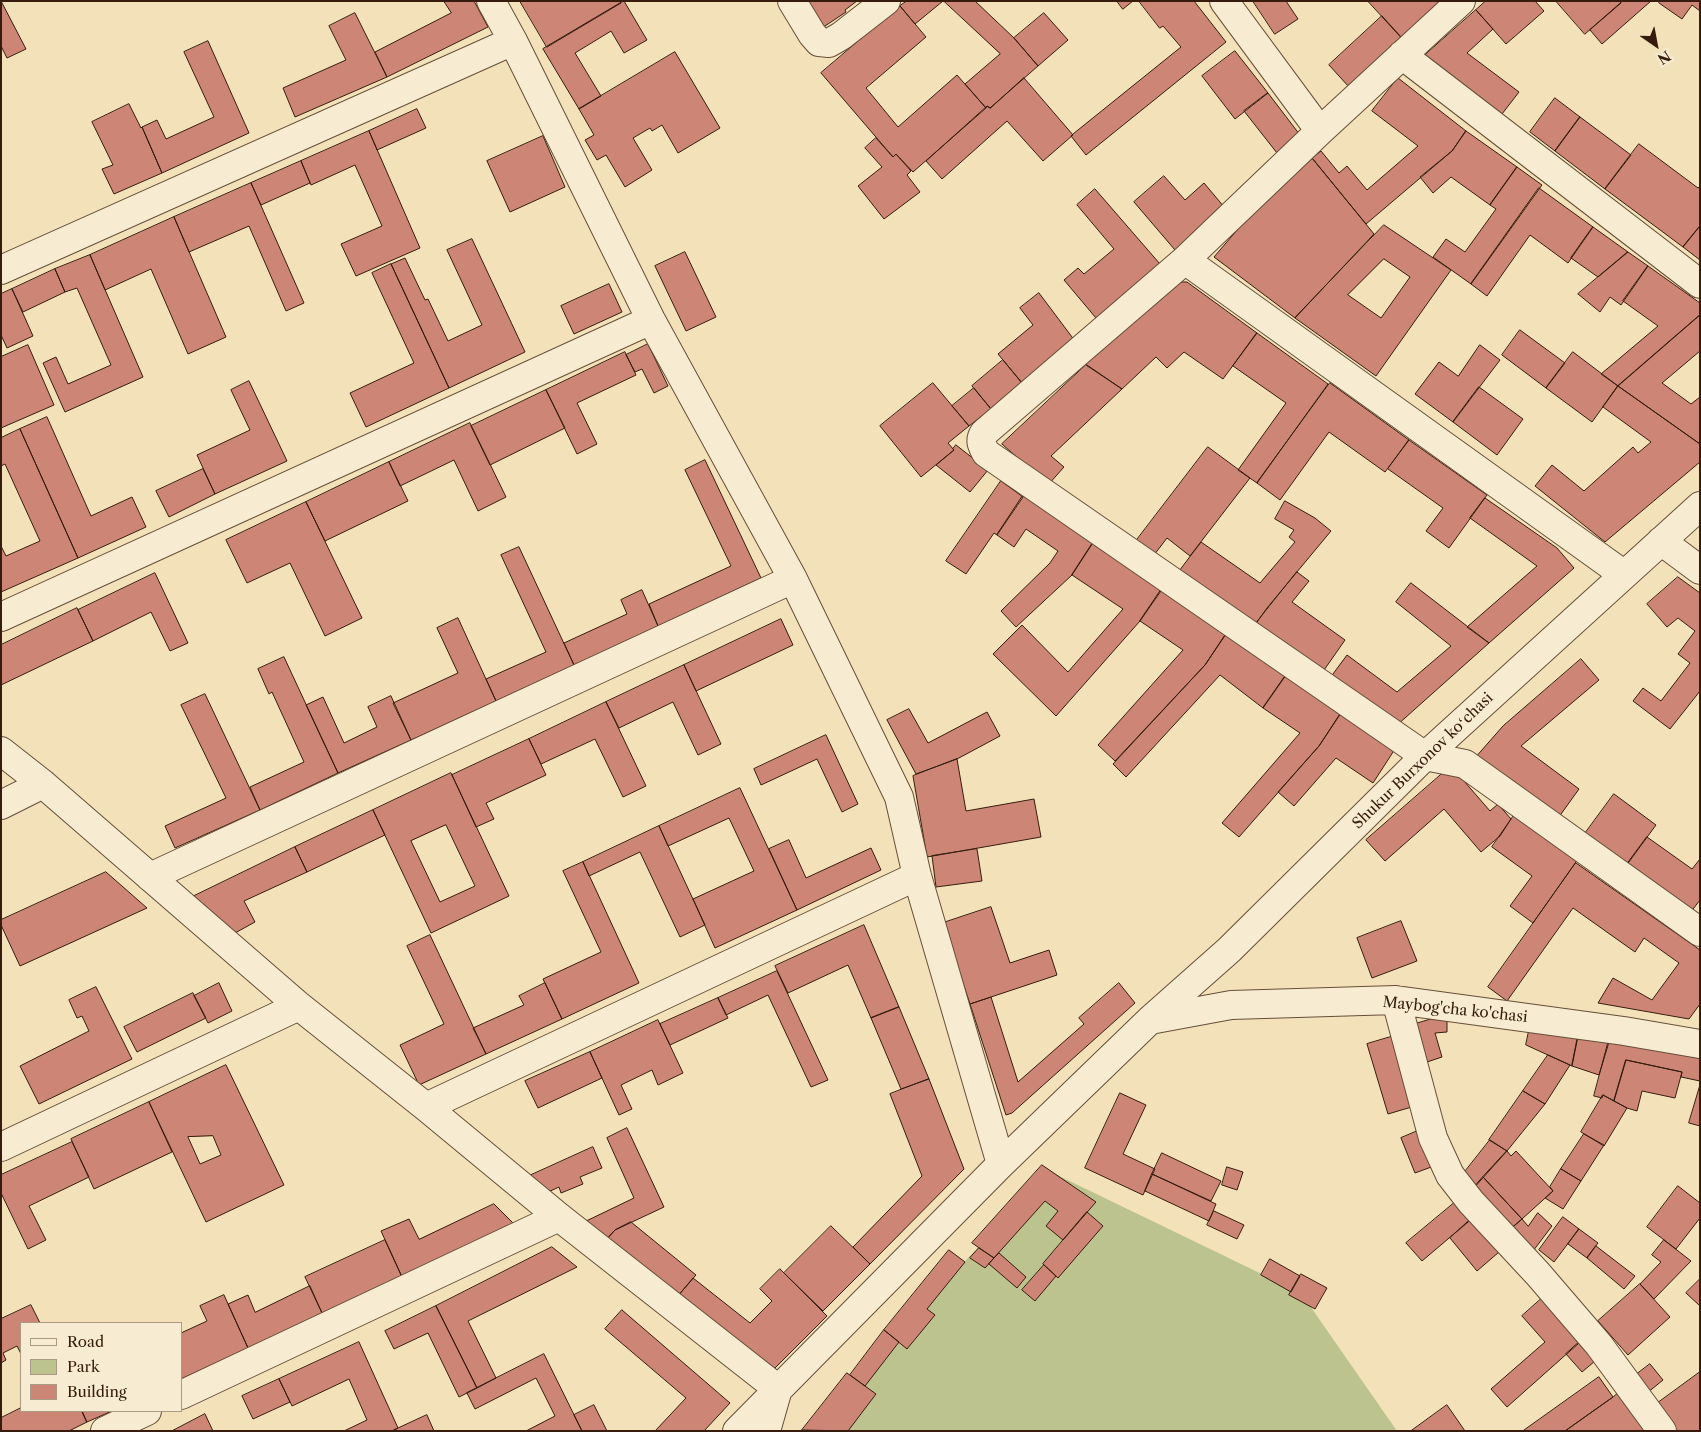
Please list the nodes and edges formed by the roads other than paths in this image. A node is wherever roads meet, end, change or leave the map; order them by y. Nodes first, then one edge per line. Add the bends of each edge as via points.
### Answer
1 (491, 1) edge
2 (792, 1) edge
3 (886, 1) edge
4 (1224, 1) edge
5 (1461, 1) edge
6 (513, 41) junction
7 (1402, 55) junction
8 (1320, 131) junction
9 (1185, 260) junction
10 (1, 270) edge
11 (1700, 284) edge
12 (651, 320) junction
13 (1700, 506) edge
14 (1661, 541) junction
15 (1700, 570) edge
16 (1623, 574) junction
17 (793, 579) junction
18 (1, 617) edge
19 (1, 751) edge
20 (1425, 756) junction
21 (43, 784) junction
22 (1, 805) edge
23 (917, 876) junction
24 (150, 877) junction
25 (1700, 932) edge
26 (1396, 1000) junction
27 (299, 1006) junction
28 (1150, 1020) junction
29 (1700, 1044) edge
30 (426, 1107) junction
31 (1, 1147) edge
32 (1001, 1164) junction
33 (559, 1217) junction
34 (778, 1389) junction
35 (182, 1395) edge
36 (145, 1412) edge
37 (105, 1431) edge
38 (737, 1431) edge
39 (766, 1431) edge
40 (1662, 1431) edge

1 - 6 street
2 - 3 street via 819,42 829,43
4 - 8 street
5 - 7 street
6 - 10 street
6 - 12 street
7 - 8 street
7 - 11 street
8 - 9 street
9 - 16 street
9 - 20 street via 984,433 981,443 986,453
12 - 17 street
12 - 18 street
13 - 14 street, Shukur Burxonov koʻchasi
14 - 15 street
14 - 16 street, Shukur Burxonov koʻchasi
16 - 20 street, Shukur Burxonov koʻchasi
17 - 23 street via 899,797
17 - 24 street
19 - 21 street
20 - 25 street via 1465,764
20 - 28 street, Shukur Burxonov koʻchasi via 1229,950
21 - 22 street
21 - 24 street
23 - 30 street
23 - 32 street
24 - 27 street
26 - 28 street, Maybog'cha ko'chasi via 1231,1005
26 - 29 street, Maybog'cha ko'chasi
26 - 40 street via 1433,1138 1450,1174 1471,1202 1599,1345
27 - 30 street
27 - 31 street
28 - 32 street, Shukur Burxonov koʻchasi
30 - 33 street
32 - 34 street, Shukur Burxonov koʻchasi
33 - 34 street
33 - 35 street
34 - 38 street, Shukur Burxonov koʻchasi
34 - 39 street
36 - 37 street

